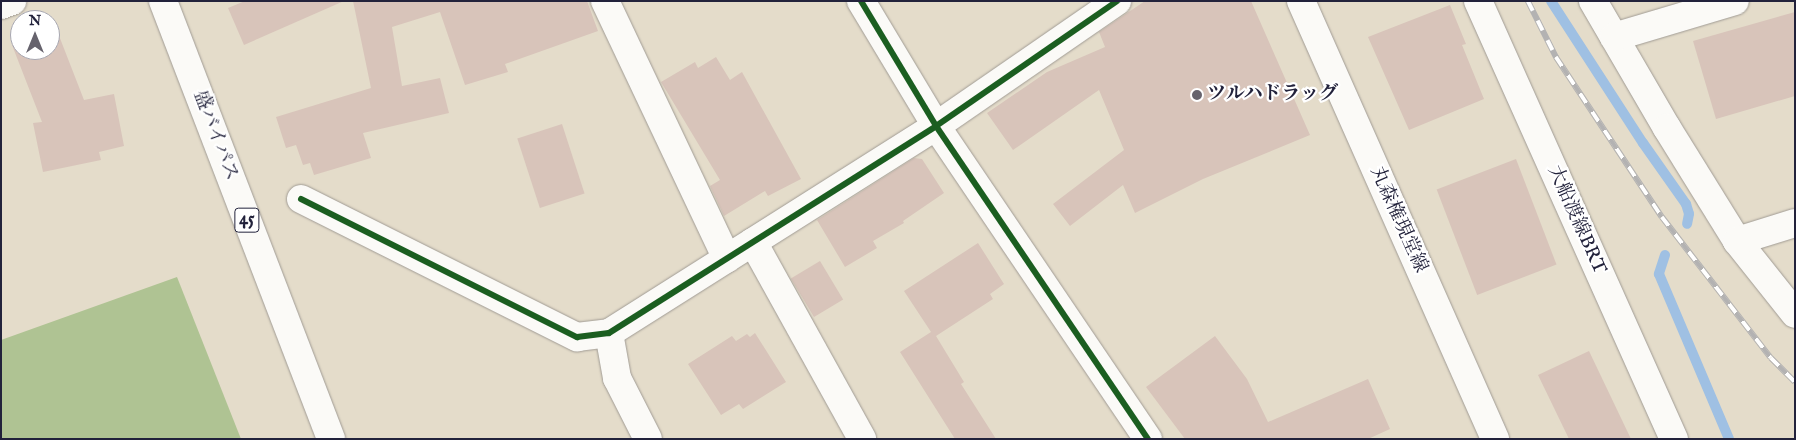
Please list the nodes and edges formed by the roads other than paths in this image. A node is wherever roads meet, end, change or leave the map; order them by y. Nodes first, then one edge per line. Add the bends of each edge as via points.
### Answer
1 (12, 1) edge
2 (163, 1) edge
3 (605, 1) edge
4 (861, 1) edge
5 (1118, 1) edge
6 (1301, 1) edge
7 (1478, 1) edge
8 (1593, 1) edge
9 (1735, 1) edge
10 (1, 5) edge
11 (1614, 37) junction
12 (936, 126) junction
13 (301, 199) dead end
14 (1795, 223) edge
15 (1737, 241) junction
16 (752, 242) junction
17 (727, 258) junction
18 (1795, 314) edge
19 (609, 333) junction
20 (331, 439) edge
21 (648, 439) edge
22 (862, 439) edge
23 (1148, 439) edge
24 (1495, 439) edge
25 (1674, 439) edge

1 - 10 main road
2 - 20 main road, 盛バイパス / 45
3 - 17 main road
4 - 12 main road
5 - 12 main road
6 - 24 main road, 丸森権現堂線
7 - 25 main road, 大船渡線BRT
8 - 11 main road
9 - 11 main road
11 - 15 main road
12 - 16 main road
12 - 23 main road
13 - 19 main road via 577,337
14 - 15 main road
15 - 18 main road
16 - 17 main road
16 - 22 main road
17 - 19 main road
19 - 21 main road via 616,378

